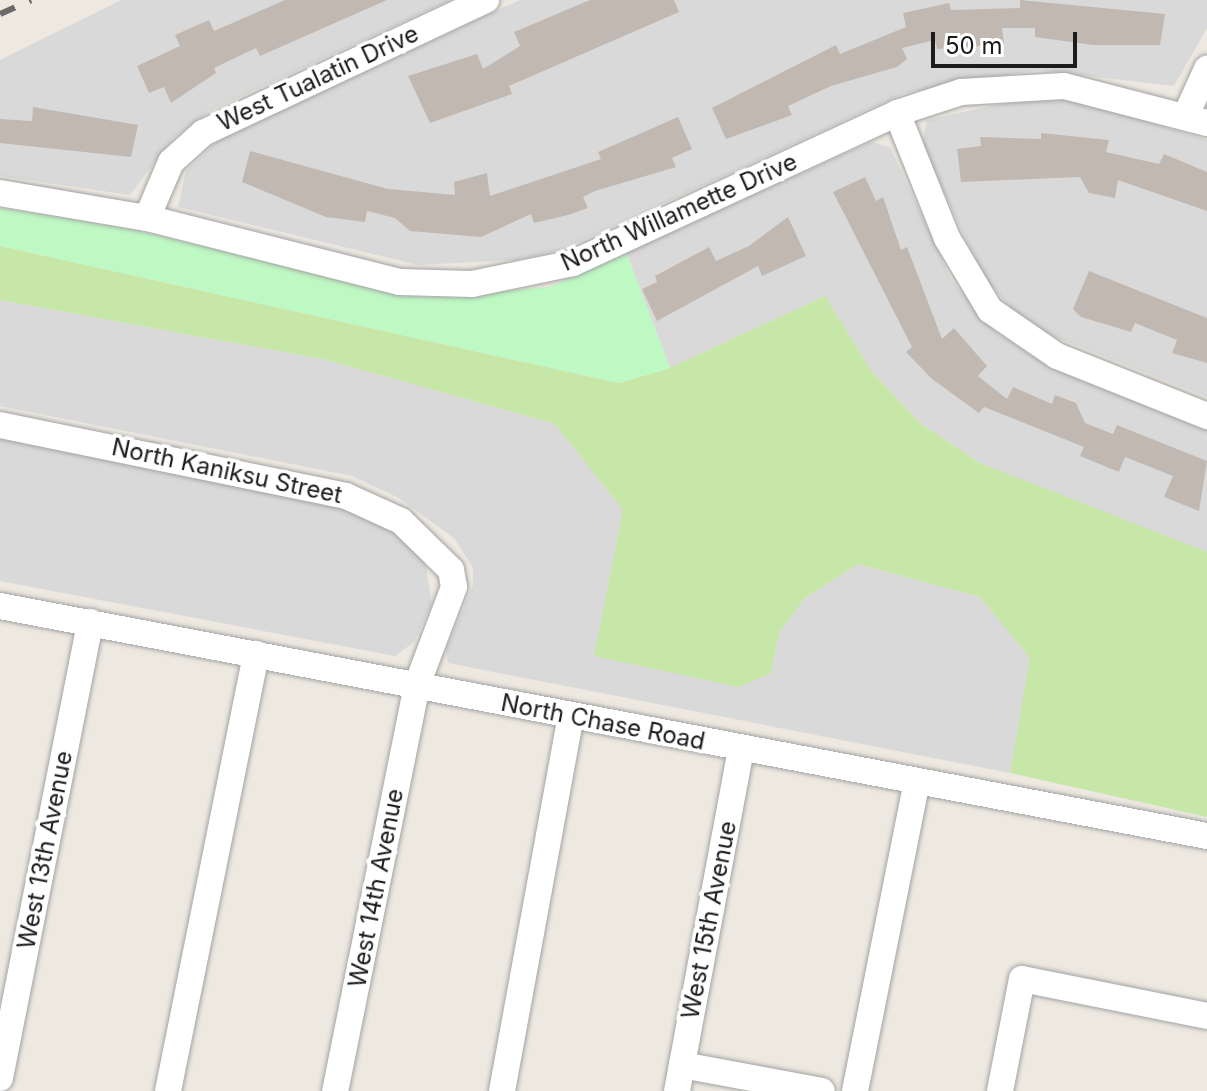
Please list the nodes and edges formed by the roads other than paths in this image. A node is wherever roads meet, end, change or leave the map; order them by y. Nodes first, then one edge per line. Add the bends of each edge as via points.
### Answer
1 (486, 0) edge
2 (1207, 69) edge
3 (897, 113) junction
4 (1196, 119) edge
5 (0, 193) edge
6 (147, 218) junction
7 (1207, 416) edge
8 (0, 425) edge
9 (0, 606) edge
10 (90, 622) junction
11 (256, 654) junction
12 (417, 685) junction
13 (571, 715) junction
14 (741, 749) junction
15 (917, 781) junction
16 (1207, 836) edge
17 (1207, 1016) edge
18 (682, 1065) junction
19 (0, 1078) edge
20 (168, 1091) edge
21 (335, 1091) edge
22 (502, 1091) edge
23 (677, 1091) edge
24 (822, 1091) edge
25 (855, 1091) edge
26 (1000, 1091) edge

1 - 6 street, West Tualatin Drive via 203,133 171,162
2 - 4 street
3 - 4 street, North Willamette Drive via 961,92 1038,84
3 - 6 street, North Willamette Drive via 573,263 506,280 400,282
3 - 7 street via 947,238 990,310 1057,356
5 - 6 street, North Willamette Drive
8 - 12 street, North Kaniksu Street via 290,480 401,521 433,546 454,578
9 - 10 street, North Chase Road
10 - 11 street, North Chase Road
10 - 19 street, West 13th Avenue
11 - 12 street, North Chase Road
11 - 20 street
12 - 13 street, North Chase Road
12 - 21 street, West 14th Avenue
13 - 14 street, North Chase Road
13 - 22 street
14 - 15 street, North Chase Road
14 - 18 street, West 15th Avenue
15 - 16 street, North Chase Road
15 - 25 street
17 - 26 street via 1022,979
18 - 23 street, West 15th Avenue
18 - 24 street

